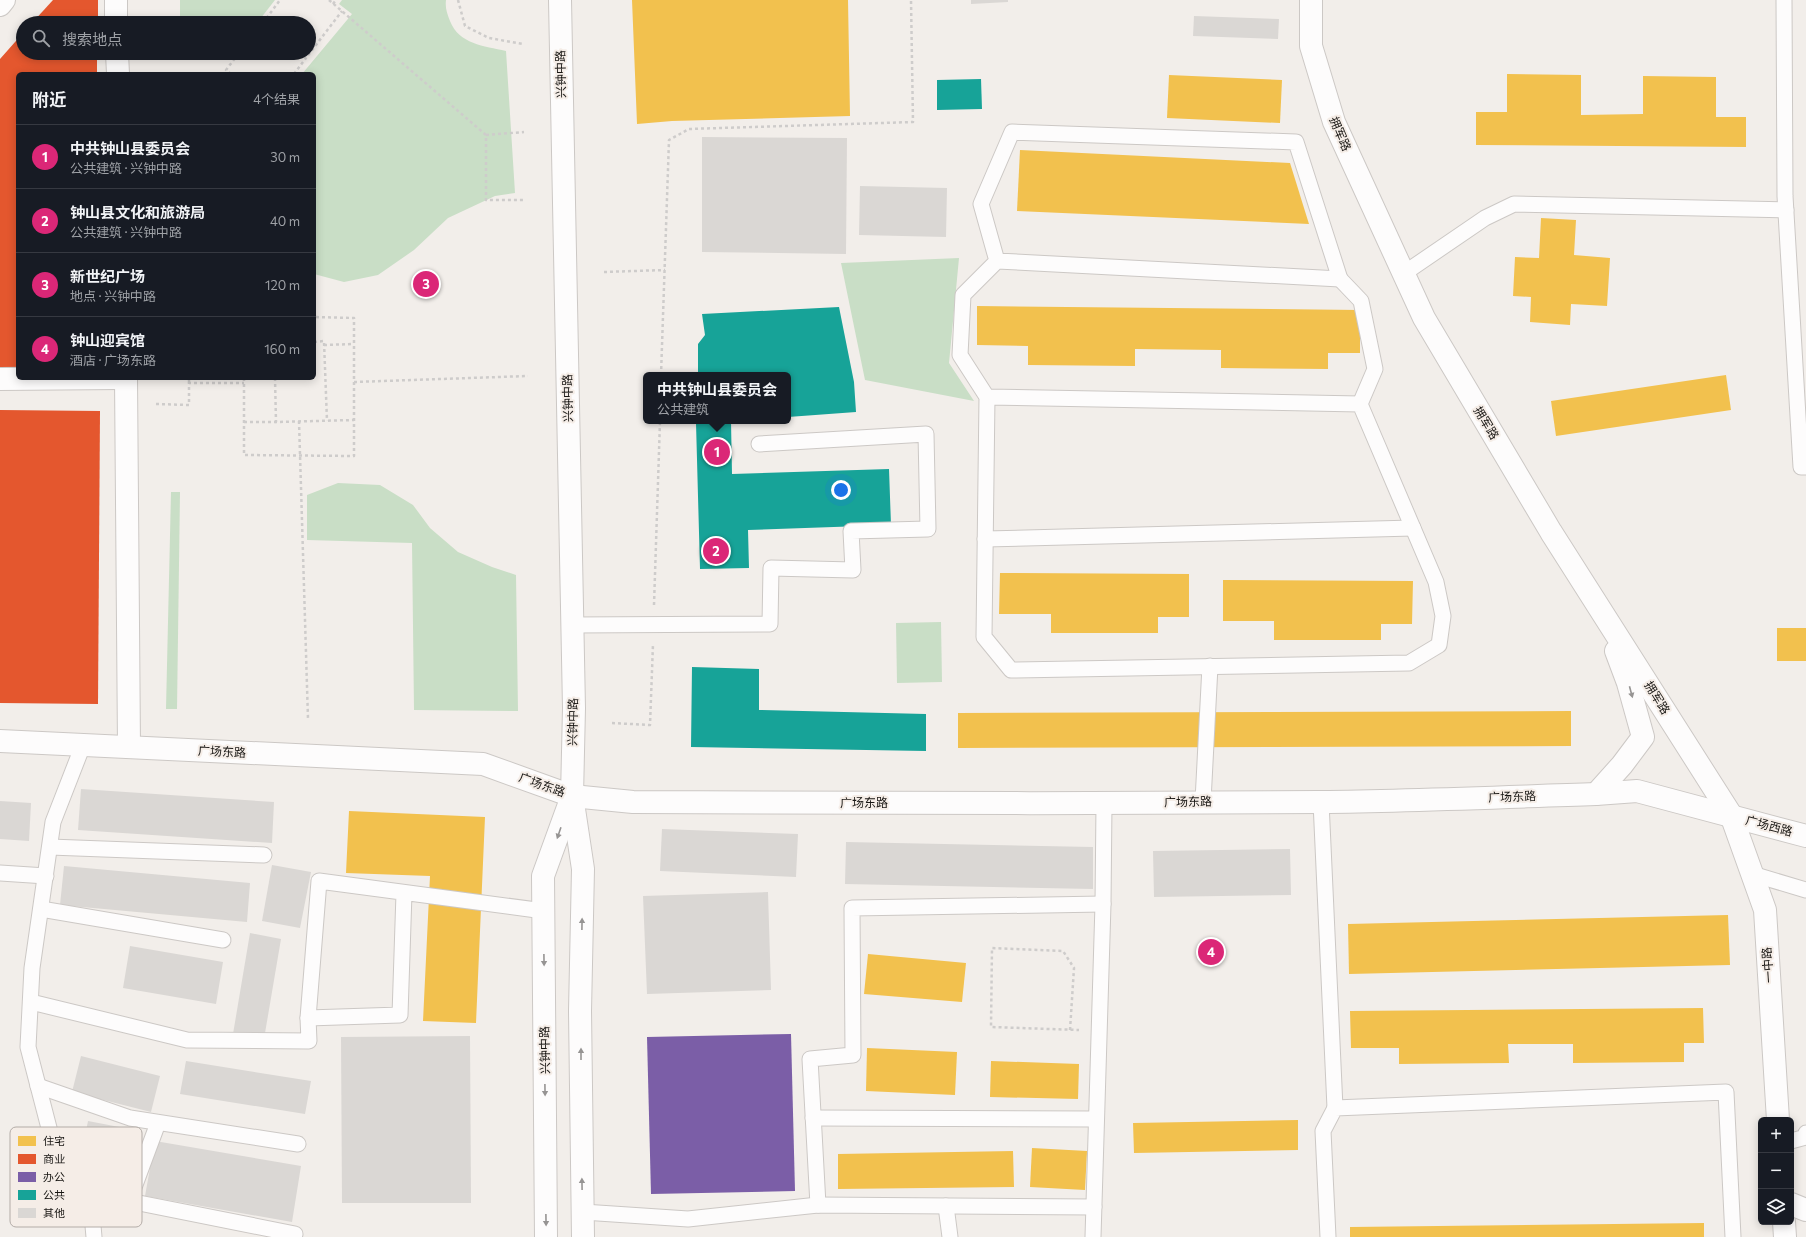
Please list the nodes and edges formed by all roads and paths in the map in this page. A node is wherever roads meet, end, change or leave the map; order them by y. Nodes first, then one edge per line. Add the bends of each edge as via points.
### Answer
1 (4, 0) edge
2 (116, 0) edge
3 (280, 0) edge
4 (329, 0) edge
5 (336, 0) edge
6 (458, 0) edge
7 (560, 0) edge
8 (911, 0) edge
9 (1311, 0) edge
10 (1784, 0) edge
11 (333, 4) junction
12 (0, 5) edge
13 (342, 11) junction
14 (116, 16) edge
15 (268, 16) edge
16 (523, 44) dead end
17 (316, 45) edge
18 (117, 60) edge
19 (234, 60) edge
20 (304, 60) edge
21 (226, 70) joint
22 (118, 72) edge
23 (228, 72) edge
24 (296, 72) edge
25 (524, 132) dead end
26 (486, 135) junction
27 (525, 200) dead end
28 (1786, 210) junction
29 (997, 261) junction
30 (665, 270) junction
31 (604, 272) dead end
32 (1403, 274) junction
33 (1340, 279) junction
34 (316, 317) edge
35 (316, 342) edge
36 (354, 344) junction
37 (324, 345) junction
38 (662, 372) edge
39 (528, 376) dead end
40 (0, 379) edge
41 (16, 379) edge
42 (126, 380) edge
43 (275, 380) edge
44 (354, 382) junction
45 (189, 383) joint
46 (244, 383) joint
47 (987, 397) junction
48 (156, 404) dead end
49 (1360, 404) junction
50 (354, 420) junction
51 (300, 421) junction
52 (327, 421) junction
53 (244, 422) junction
54 (276, 422) junction
55 (660, 424) edge
56 (759, 444) dead end
57 (300, 455) junction
58 (1806, 467) edge
59 (1413, 528) junction
60 (985, 539) junction
61 (1597, 603) junction
62 (572, 625) junction
63 (654, 625) junction
64 (1210, 666) junction
65 (308, 719) dead end
66 (612, 723) dead end
67 (0, 741) edge
68 (83, 745) junction
69 (128, 747) junction
70 (1596, 794) junction
71 (572, 796) junction
72 (1203, 802) junction
73 (1321, 802) junction
74 (1104, 804) junction
75 (1731, 816) junction
76 (1806, 836) edge
77 (50, 847) junction
78 (264, 854) dead end
79 (0, 873) edge
80 (1752, 874) junction
81 (46, 876) junction
82 (1806, 890) edge
83 (404, 893) junction
84 (1103, 904) junction
85 (41, 909) junction
86 (544, 911) junction
87 (222, 940) dead end
88 (31, 1002) junction
89 (308, 1018) junction
90 (1070, 1030) junction
91 (1100, 1031) junction
92 (38, 1086) junction
93 (1335, 1108) junction
94 (1778, 1117) edge
95 (813, 1118) junction
96 (1096, 1119) junction
97 (158, 1123) junction
98 (49, 1127) edge
99 (1806, 1133) edge
100 (1794, 1139) edge
101 (298, 1144) dead end
102 (142, 1167) edge
103 (142, 1205) edge
104 (818, 1205) junction
105 (1794, 1205) edge
106 (946, 1206) junction
107 (1094, 1207) junction
108 (1806, 1210) edge
109 (583, 1212) junction
110 (1784, 1225) edge
111 (93, 1227) edge
112 (295, 1234) dead end
113 (94, 1237) edge
114 (546, 1237) edge
115 (583, 1237) edge
116 (950, 1237) edge
117 (1093, 1237) edge
118 (1328, 1237) edge
119 (1732, 1237) edge
120 (1785, 1237) edge

1 - 12 street
2 - 14 street
3 - 15 path
4 - 11 path
5 - 11 path
6 - 16 path via 465,26 488,38
7 - 62 street, 兴钟中路
8 - 30 path via 913,122 689,129 669,140
9 - 32 street, 拥军路 via 1311,46 1334,122
10 - 28 lane
11 - 13 path
13 - 17 path
13 - 26 path
18 - 22 street
19 - 21 path
20 - 24 path
21 - 23 path
25 - 26 path
26 - 27 path via 486,200
28 - 32 lane via 1514,204 1485,218
28 - 58 lane via 1801,467
29 - 33 lane
29 - 33 lane via 981,204 1012,132 1296,142
29 - 47 lane via 963,295 960,355
30 - 31 path
30 - 38 path
32 - 61 street, 拥军路 via 1424,318
33 - 49 lane via 1360,301 1375,369
34 - 36 path via 354,318
35 - 37 path via 324,341
36 - 37 path
36 - 44 path
37 - 52 path
39 - 44 path
40 - 41 street
42 - 69 street
43 - 54 path
44 - 50 path
45 - 46 path
45 - 48 path via 189,405
46 - 53 path
47 - 49 lane
47 - 60 lane
49 - 59 lane
50 - 52 path
50 - 57 path via 354,456
51 - 52 path
51 - 54 path
51 - 57 path
53 - 54 path
53 - 57 path via 244,456
55 - 63 path
56 - 63 lane via 926,434 928,529 851,531 853,570 771,568 770,624
57 - 65 path
59 - 60 lane
59 - 64 lane via 1436,582 1443,616 1439,645 1409,662
60 - 64 lane via 984,637 1011,670
61 -> 70 street via 1628,683 1643,737
61 - 75 street, 拥军路
62 - 63 lane
62 - 71 street, 兴钟中路
63 - 66 path via 650,725
64 - 72 lane
67 - 68 street, 广场东路
68 - 69 street, 广场东路
68 - 77 lane via 53,822
69 - 71 street, 广场东路 via 483,764
70 - 73 street, 广场东路
70 - 75 street, 广场东路 via 1637,791
71 - 74 street, 广场东路 via 633,802
71 -> 86 street, 兴钟中路 via 544,876
109 -> 71 street, 兴钟中路 via 580,1011 583,869
72 - 73 street, 广场东路
72 - 74 street, 广场东路
73 - 93 lane
74 - 84 lane
75 - 76 street, 广场西路
75 - 80 street, 一中路
77 - 78 lane
77 - 81 lane
79 - 81 lane
80 - 82 lane
80 - 94 street, 一中路 via 1765,910
81 - 85 lane
83 - 86 lane
83 - 89 lane via 400,1015
83 - 89 lane via 319,881
84 - 91 lane
84 - 95 lane via 852,908 853,1055 810,1059
85 - 87 lane
85 - 88 lane via 32,968
86 -> 114 street, 兴钟中路
88 - 89 lane via 187,1040 309,1041
88 - 92 lane via 28,1047
90 - 90 path via 991,1027 992,948 1063,951 1074,968
90 - 91 path
91 - 96 lane
92 - 97 lane via 130,1118
92 - 98 lane
93 - 118 lane via 1323,1131
93 - 119 lane via 1726,1092
95 - 96 lane
95 - 104 lane
96 - 107 lane
97 - 101 lane
97 - 102 lane
99 - 100 lane via 1806,1137
103 - 112 lane
104 - 106 lane
104 - 109 lane via 688,1219
105 - 108 street
106 - 107 lane
106 - 116 lane
107 - 117 lane
109 - 115 street, 兴钟中路
110 - 120 street
111 - 113 lane

